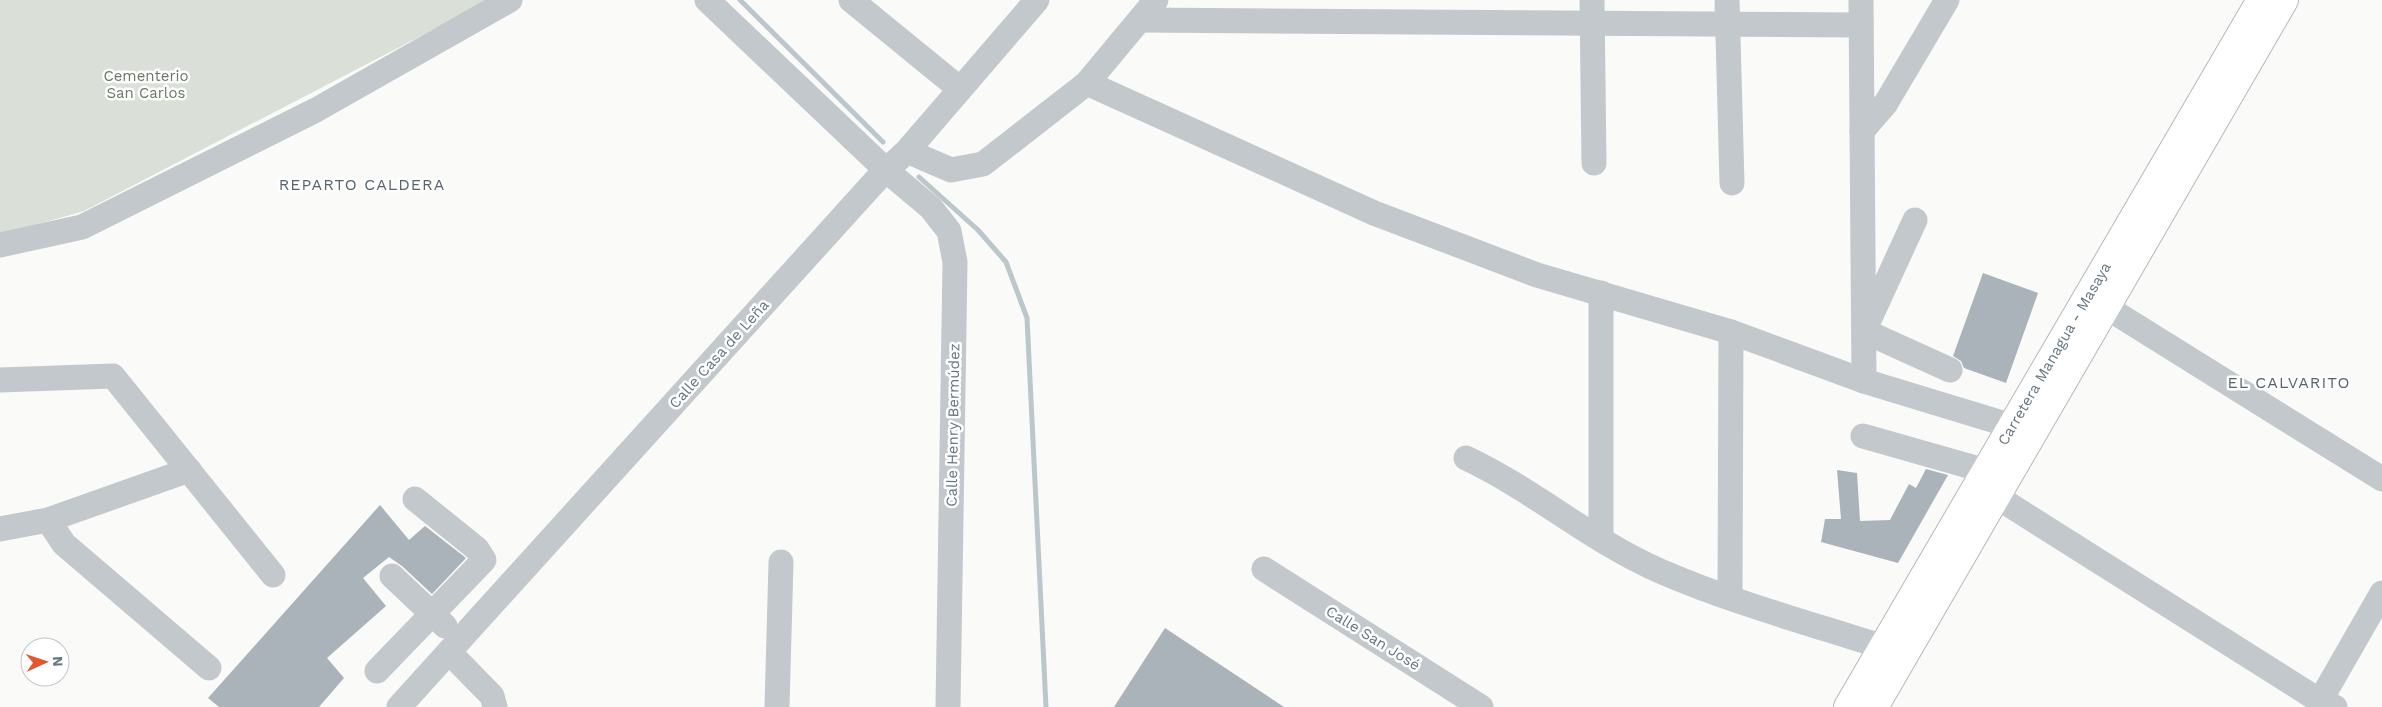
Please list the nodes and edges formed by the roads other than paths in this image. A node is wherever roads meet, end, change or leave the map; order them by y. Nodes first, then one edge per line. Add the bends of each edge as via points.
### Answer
1 (510, 0) edge
2 (707, 0) edge
3 (851, 0) edge
4 (1037, 0) edge
5 (1156, 0) edge
6 (1861, 0) edge
7 (1946, 0) edge
8 (2261, 0) edge
9 (2284, 0) edge
10 (1260, 11) edge
11 (1592, 12) edge
12 (1727, 12) edge
13 (1141, 20) junction
14 (1861, 25) junction
15 (1087, 83) junction
16 (960, 89) junction
17 (1862, 131) junction
18 (907, 151) junction
19 (1594, 163) dead end
20 (888, 171) junction
21 (1732, 183) dead end
22 (1915, 220) dead end
23 (0, 245) edge
24 (1601, 293) junction
25 (2106, 307) junction
26 (1864, 331) junction
27 (1731, 332) junction
28 (1950, 370) dead end
29 (0, 380) edge
30 (1864, 381) junction
31 (2012, 426) junction
32 (1863, 436) dead end
33 (1466, 458) dead end
34 (189, 470) junction
35 (2382, 479) edge
36 (1986, 484) junction
37 (415, 499) dead end
38 (48, 520) junction
39 (0, 529) edge
40 (1601, 539) junction
41 (781, 562) dead end
42 (1264, 569) dead end
43 (273, 575) dead end
44 (392, 576) dead end
45 (2382, 593) edge
46 (1730, 596) junction
47 (433, 615) junction
48 (454, 646) junction
49 (1883, 647) junction
50 (209, 668) dead end
51 (377, 671) dead end
52 (2327, 704) edge
53 (399, 707) edge
54 (495, 707) edge
55 (777, 707) edge
56 (948, 707) edge
57 (1481, 707) edge
58 (1848, 707) edge
59 (1874, 707) edge

1 - 23 street via 316,110 82,227
2 - 20 street, Calle Henry Bermúdez
3 - 16 street
4 - 16 street, Calle Casa de Leña
5 - 13 street
6 - 14 street
7 - 17 street via 1886,103
8 - 31 highway, Carretera Managua - Masaya
9 - 25 highway, Carretera Managua - Masaya
10 - 11 street
10 - 13 street
11 - 12 street
11 - 19 street
12 - 14 street
12 - 21 street
13 - 15 street
14 - 17 street
15 - 18 street via 982,164 951,170
15 - 24 street via 1374,213 1537,275
16 - 18 street, Calle Casa de Leña
17 - 26 street
18 - 20 street, Calle Casa de Leña
20 - 48 street, Calle Casa de Leña
20 - 56 street, Calle Henry Bermúdez via 931,208 949,231 955,262
22 - 26 street
24 - 27 street
24 - 40 street
25 - 35 street
25 - 36 highway, Carretera Managua - Masaya
26 - 28 street
26 - 30 street
27 - 30 street
27 - 46 street
29 - 34 street via 113,376
30 - 31 street
31 - 36 highway, Carretera Managua - Masaya
32 - 36 street
33 - 40 street via 1488,468
34 - 38 street
34 - 43 street
36 - 49 highway, Carretera Managua - Masaya
36 - 52 street
36 - 59 highway, Carretera Managua - Masaya
37 - 47 street via 477,549 484,560
38 - 39 street
38 - 50 street via 64,544
40 - 46 street via 1659,571
41 - 55 street
42 - 57 street, Calle San José
44 - 47 street
45 - 52 street
46 - 49 street
47 - 48 street
47 - 51 street
48 - 53 street, Calle Casa de Leña
48 - 54 street via 492,696
49 - 58 highway, Carretera Managua - Masaya

